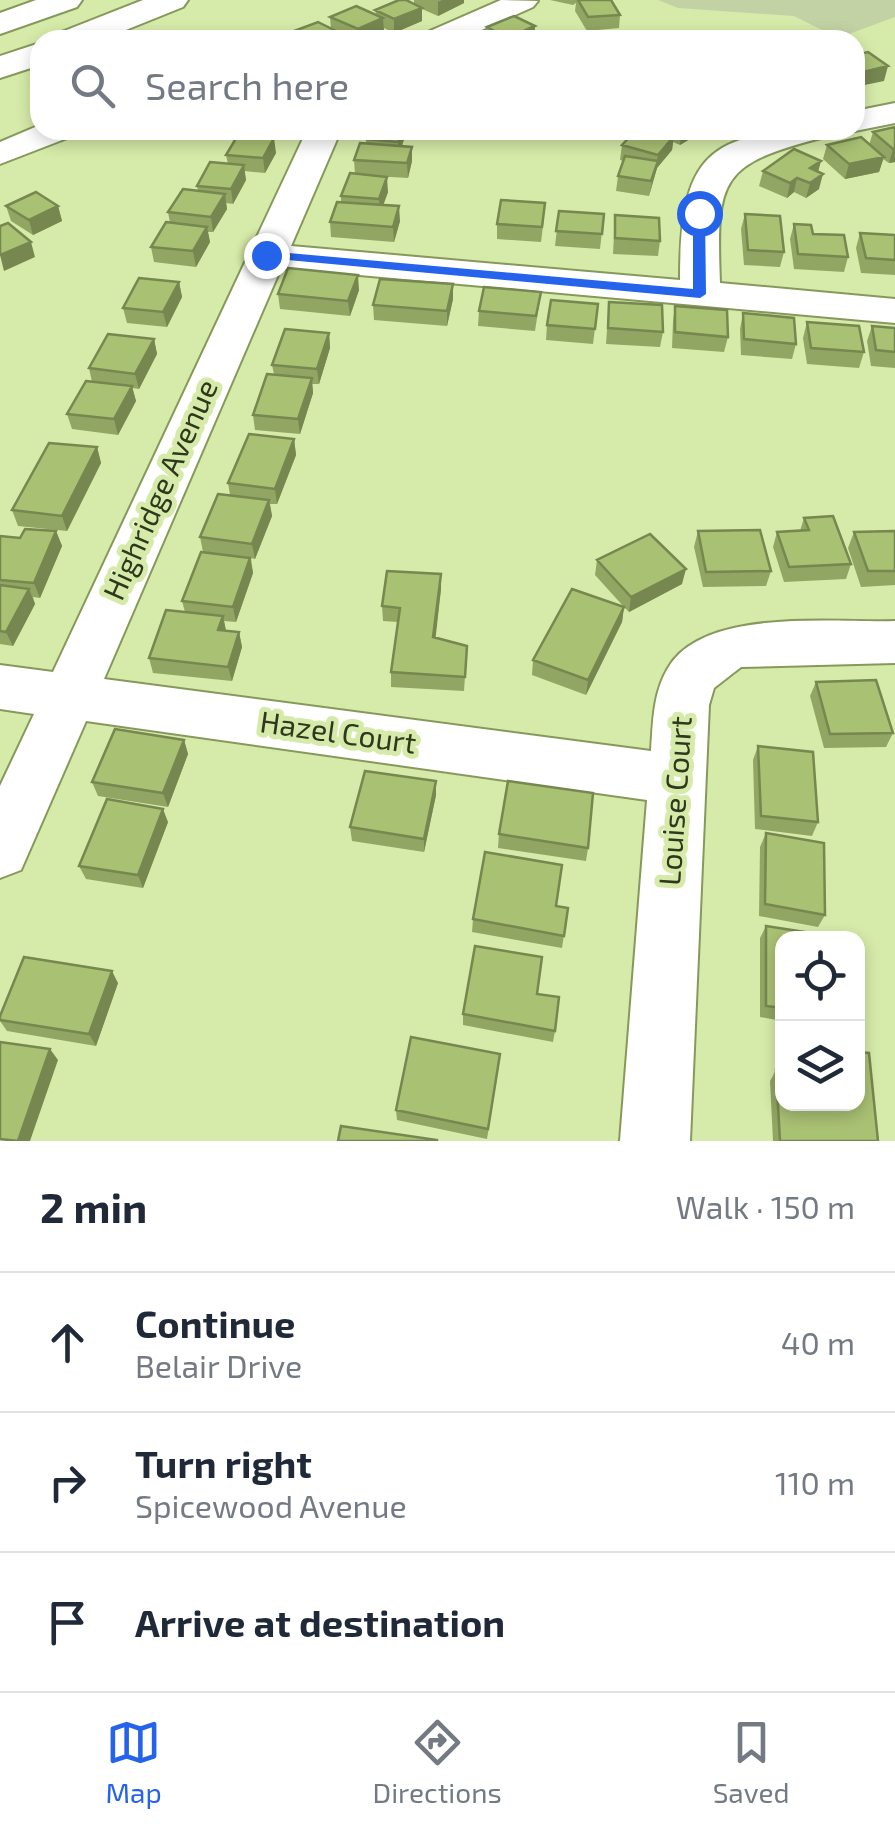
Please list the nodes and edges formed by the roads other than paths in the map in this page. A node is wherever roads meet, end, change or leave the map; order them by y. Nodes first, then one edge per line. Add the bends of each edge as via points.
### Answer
1 (66, 0) edge
2 (172, 0) edge
3 (524, 1) edge
4 (0, 24) edge
5 (97, 30) edge
6 (457, 30) edge
7 (30, 56) edge
8 (0, 68) edge
9 (895, 113) edge
10 (865, 119) edge
11 (34, 140) edge
12 (319, 140) edge
13 (777, 140) edge
14 (0, 154) edge
15 (266, 255) junction
16 (700, 294) junction
17 (895, 311) edge
18 (895, 642) edge
19 (0, 687) edge
20 (70, 696) junction
21 (676, 779) junction
22 (0, 850) edge
23 (655, 1141) edge

1 - 4 highway
2 - 5 highway
3 - 6 street
7 - 8 highway
9 - 10 street
11 - 14 street
12 - 15 street, Highridge Avenue
13 - 16 street via 727,160 702,194
15 - 16 street
15 - 20 street, Highridge Avenue
16 - 17 street
18 - 21 street, Louise Court via 774,643 718,653 688,679
19 - 20 street, Hazel Court
20 - 21 street, Hazel Court
20 - 22 street, Highridge Avenue
21 - 23 street, Louise Court

